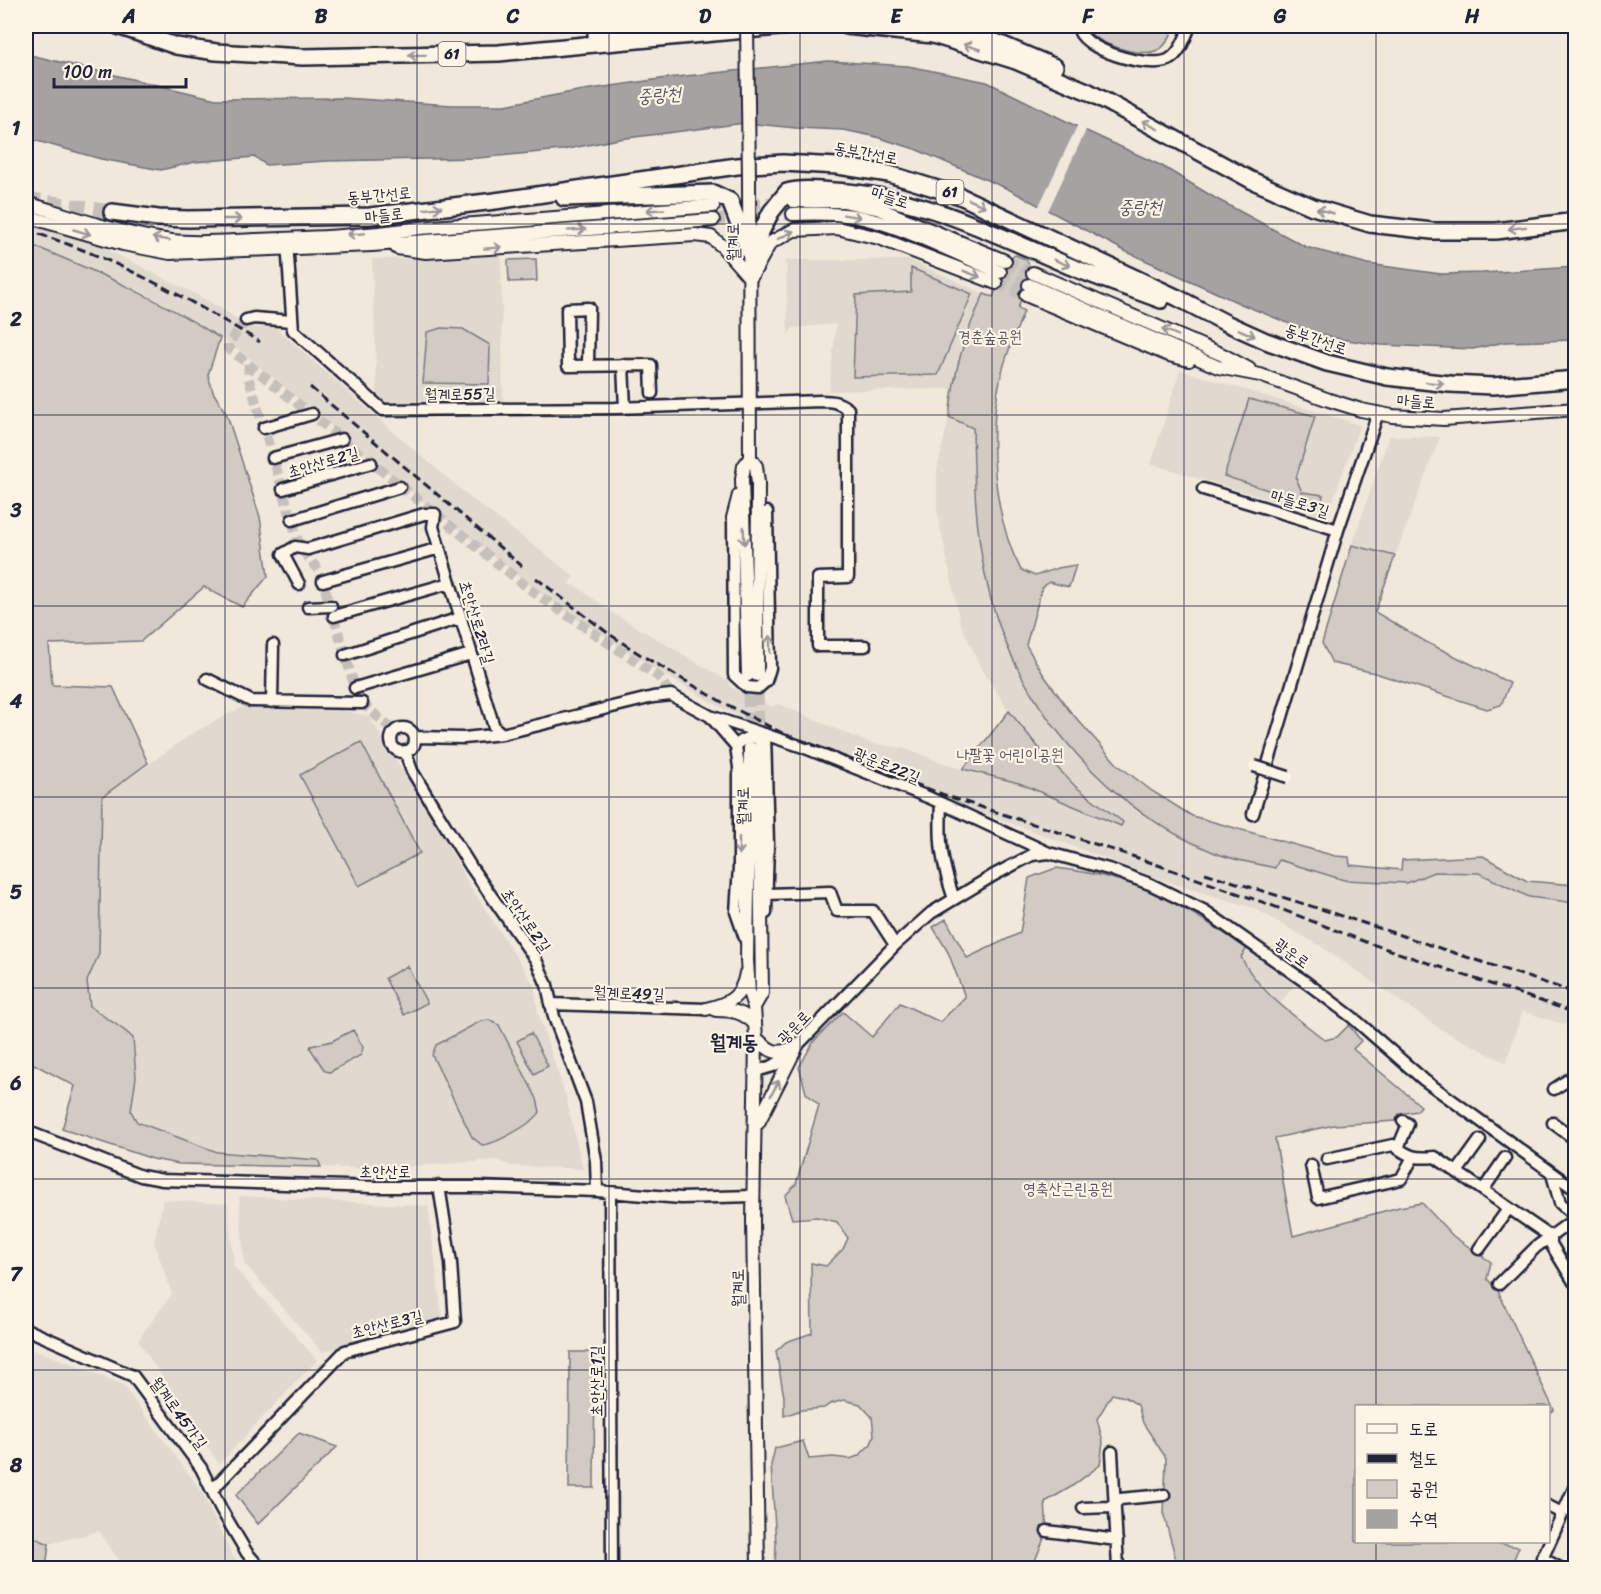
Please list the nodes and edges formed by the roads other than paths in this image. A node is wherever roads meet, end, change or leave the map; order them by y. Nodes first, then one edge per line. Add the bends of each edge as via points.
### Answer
1 (118, 26) edge
2 (659, 26) edge
3 (747, 26) edge
4 (789, 26) edge
5 (846, 26) edge
6 (942, 26) edge
7 (1078, 26) edge
8 (1190, 26) edge
9 (499, 53) junction
10 (1089, 92) junction
11 (600, 184) junction
12 (495, 201) junction
13 (793, 201) tunnel mouth
14 (26, 203) edge
15 (713, 206) tunnel mouth
16 (112, 212) tunnel mouth
17 (793, 214) tunnel mouth
18 (26, 216) edge
19 (713, 220) tunnel mouth
20 (1575, 221) edge
21 (287, 243) junction
22 (372, 245) junction
23 (1028, 246) junction
24 (750, 254) junction
25 (1000, 272) junction
26 (750, 278) junction
27 (246, 320) dead end
28 (292, 321) junction
29 (1226, 323) junction
30 (588, 365) junction
31 (624, 365) junction
32 (1260, 375) junction
33 (1575, 379) edge
34 (652, 393) dead end
35 (749, 403) junction
36 (625, 408) junction
37 (1575, 409) edge
38 (1377, 413) junction
39 (312, 414) dead end
40 (264, 429) dead end
41 (342, 439) dead end
42 (273, 458) dead end
43 (750, 458) junction
44 (371, 463) dead end
45 (742, 479) junction
46 (758, 483) junction
47 (400, 487) dead end
48 (283, 489) dead end
49 (1203, 489) dead end
50 (768, 512) joint
51 (733, 518) joint
52 (292, 520) dead end
53 (1338, 530) junction
54 (440, 548) junction
55 (323, 581) dead end
56 (450, 583) junction
57 (299, 584) dead end
58 (308, 607) dead end
59 (460, 618) junction
60 (273, 645) dead end
61 (865, 646) dead end
62 (471, 654) junction
63 (345, 655) dead end
64 (207, 679) dead end
65 (355, 688) dead end
66 (272, 702) junction
67 (362, 703) dead end
68 (710, 716) junction
69 (502, 734) junction
70 (765, 734) junction
71 (415, 737) junction
72 (736, 746) junction
73 (758, 748) junction
74 (405, 751) junction
75 (1254, 766) dead end
76 (1288, 777) dead end
77 (941, 803) junction
78 (1252, 814) dead end
79 (1049, 853) junction
80 (767, 894) junction
81 (954, 899) junction
82 (895, 945) junction
83 (752, 953) junction
84 (550, 1004) junction
85 (754, 1007) junction
86 (706, 1009) junction
87 (755, 1024) junction
88 (756, 1038) junction
89 (797, 1046) junction
90 (756, 1071) junction
91 (1570, 1079) edge
92 (1554, 1089) dead end
93 (1403, 1121) dead end
94 (1553, 1123) dead end
95 (26, 1131) edge
96 (754, 1132) junction
97 (1480, 1140) dead end
98 (1575, 1140) edge
99 (1398, 1148) junction
100 (1413, 1157) junction
101 (1505, 1158) dead end
102 (1327, 1159) dead end
103 (1311, 1165) dead end
104 (1457, 1172) junction
105 (1552, 1174) junction
106 (439, 1186) junction
107 (1483, 1190) junction
108 (1575, 1190) edge
109 (597, 1191) junction
110 (610, 1192) junction
111 (753, 1196) junction
112 (1509, 1208) junction
113 (1575, 1218) edge
114 (1551, 1237) junction
115 (1479, 1249) dead end
116 (1575, 1282) edge
117 (1499, 1284) dead end
118 (26, 1329) edge
119 (1112, 1452) dead end
120 (1575, 1484) edge
121 (212, 1490) junction
122 (1164, 1495) dead end
123 (1115, 1505) junction
124 (1550, 1507) edge
125 (1083, 1508) dead end
126 (1570, 1509) edge
127 (1047, 1530) dead end
128 (1117, 1540) junction
129 (1540, 1563) edge
130 (260, 1569) edge
131 (612, 1569) edge
132 (758, 1569) edge
133 (1118, 1569) edge
134 (1560, 1569) edge

9 -> 1 highway, 61 via 265,56 176,46
2 - 9 highway via 534,44
3 - 24 main road, 월계로, bridge
4 - 9 highway, 61
10 -> 5 highway via 1016,61 933,35
6 - 10 highway via 1036,57
7 - 8 street via 1084,40 1099,50 1160,63 1181,48
20 -> 10 highway via 1496,231 1432,231 1370,224 1312,207 1251,180
11 - 12 highway, 동부간선로 / 61
11 - 23 highway via 622,186 764,171 868,178 931,196
11 -> 29 highway, 동부간선로 / 61 via 766,163 818,164 882,172 933,186 983,206
16 -> 12 highway, 동부간선로 / 61 via 178,219 291,219 370,216
12 - 24 highway via 713,193 730,201
13 - 25 main road, 마들로 via 843,201 880,209
21 -> 14 main road, 마들로 via 174,241
15 -> 21 main road, 마들로
17 -> 25 main road, 마들로 via 827,213 883,223
18 -> 21 main road, 마들로 via 170,253
22 -> 19 main road, 마들로
21 - 22 main road, 마들로
21 - 28 street, 월계로55길
22 -> 26 main road via 426,252 695,235 711,237
23 - 24 highway via 903,200 803,190 782,197
23 -> 29 highway via 1069,266
24 - 26 main road, 월계로
26 -> 25 main road via 770,243 794,230 837,228
26 - 35 main road, 월계로
27 - 28 street
28 - 36 street, 월계로55길 via 293,330 305,343 383,410
29 -> 33 highway, 동부간선로 / 61 via 1307,357 1387,377 1493,386
30 - 30 street via 568,366 567,309 589,308
30 - 31 street
31 - 34 street via 651,365
31 - 36 street
32 -> 32 main road, 마들로 via 1223,355 1029,284 1218,367
32 - 38 main road, 마들로
35 - 36 street, 월계로55길
35 - 43 main road, 월계로
35 - 61 street, 월계로55길 via 834,401 848,409 848,578 818,578 818,646
37 - 38 main road, 마들로 via 1444,419
38 - 53 street, 마들로3길
39 - 40 street
41 - 42 street, 초안산로2길
43 - 45 main road, 월계로
43 - 46 main road, 월계로 via 756,466
44 - 48 street, 초안산로2길
45 -> 46 main road, 월계로 via 752,675
45 - 51 main road
46 - 50 main road
47 - 52 street
49 - 53 street, 마들로3길
51 -> 50 street via 734,675 747,687 758,688 766,681 770,668
53 - 78 street
54 - 55 street
54 - 56 street, 초안산로2라길
54 - 57 street, 초안산로2라길 via 433,527 435,514 424,514 308,549 295,547 283,554
56 - 58 street via 332,611
56 - 59 street, 초안산로2라길
59 - 62 street, 초안산로2라길
59 - 63 street
60 - 66 street
62 - 65 street
62 - 69 street, 초안산로2라길 via 494,728
64 - 66 street via 251,701
66 - 67 street
68 - 69 street via 671,695
68 - 70 street, 광운로22길
68 - 72 street
69 - 71 street
70 - 73 street
70 - 77 street, 광운로22길
71 - 74 street via 413,746
71 - 74 street via 404,728 393,734 393,745
72 - 73 street via 749,737 760,740
72 -> 83 street via 736,912
73 - 80 street
73 - 83 main road, 월계로
74 - 84 street, 초안산로2길 via 412,771 477,876 536,960
75 - 76 street, bridge
77 - 79 street, 광운로22길
77 - 81 street via 943,867
79 - 81 street, 광운로 via 1032,855
79 - 105 street, 광운로 via 1150,884 1205,911 1352,1017 1424,1080
80 - 82 street via 830,892 837,911 873,911
80 - 83 street via 767,910
81 - 82 street, 광운로 via 931,913
82 - 89 street, 광운로
83 - 85 main road, 월계로 via 749,992
83 - 85 main road, 월계로 via 762,993
83 - 86 main road via 745,979 733,999
84 - 86 street, 월계로49길
84 - 109 street, 초안산로2길 via 586,1102
85 - 87 main road, 월계로
86 - 87 main road via 737,1011
87 - 88 main road, 월계로
88 - 89 main road via 772,1051 783,1053
88 - 90 main road, 월계로
89 - 90 street, 광운로 via 779,1063
96 -> 89 main road
90 - 96 main road, 월계로
91 - 92 street
93 - 99 street via 1408,1124
94 - 98 street
95 - 106 street, 초안산로 via 141,1176 163,1180
96 - 111 main road, 월계로
97 - 104 street
99 - 100 street
99 - 102 street via 1393,1145
100 - 103 street via 1401,1179 1318,1198
100 - 104 street via 1435,1157
101 - 107 street
104 - 107 street
105 - 108 street, 광운로
105 - 113 street via 1560,1203
106 - 109 street, 초안산로
106 - 121 street, 초안산로3길 via 455,1322 345,1351
107 - 112 street
109 - 110 street, 초안산로
110 - 111 street, 초안산로 via 681,1198
110 - 131 street, 초안산로1길
111 - 132 main road, 월계로
112 - 114 street
112 - 115 street
113 - 114 street
114 - 116 street via 1551,1244
114 - 117 street
118 - 121 street, 월계로45가길 via 133,1376 201,1468
119 - 123 street
120 - 126 street
121 - 130 street, 월계로45가길
122 - 123 street via 1120,1499
123 - 125 street
123 - 128 street
124 - 126 street via 1558,1511
126 - 129 street
127 - 128 street
128 - 133 street
129 - 134 street

